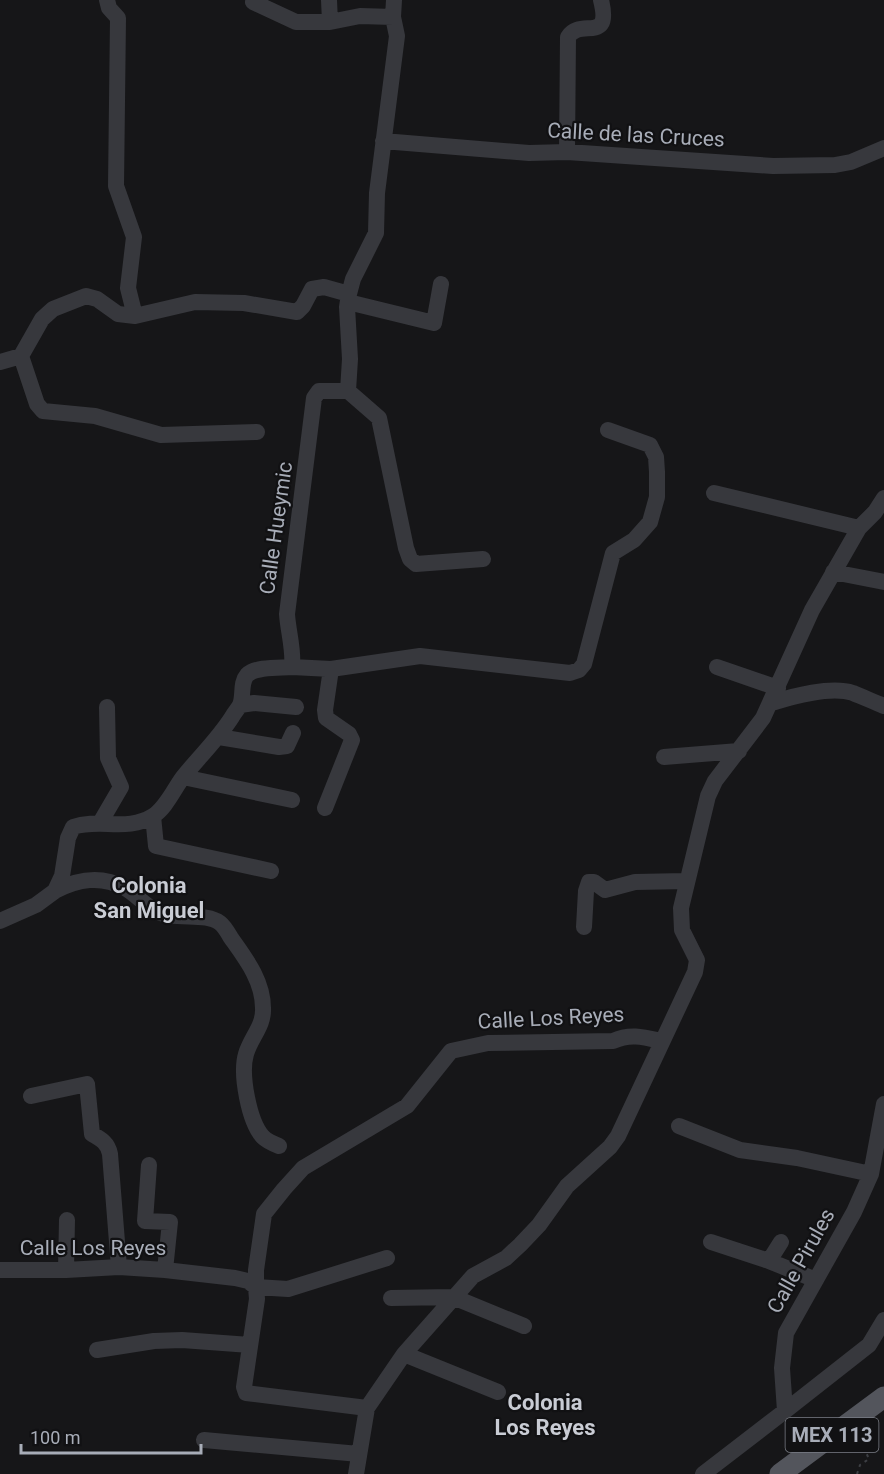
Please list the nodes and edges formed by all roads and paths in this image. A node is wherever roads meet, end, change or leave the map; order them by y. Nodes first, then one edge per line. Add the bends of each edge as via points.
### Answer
1 (107, 0) edge
2 (329, 0) edge
3 (601, 0) edge
4 (253, 2) dead end
5 (393, 8) edge
6 (330, 21) junction
7 (383, 141) junction
8 (884, 148) edge
9 (567, 152) junction
10 (441, 284) dead end
11 (348, 298) junction
12 (135, 316) junction
13 (21, 356) junction
14 (0, 362) edge
15 (348, 391) junction
16 (608, 429) dead end
17 (257, 432) dead end
18 (714, 493) dead end
19 (884, 498) edge
20 (859, 528) junction
21 (483, 559) dead end
22 (833, 572) junction
23 (884, 582) edge
24 (292, 667) junction
25 (717, 667) dead end
26 (331, 669) junction
27 (775, 695) junction
28 (240, 705) junction
29 (884, 706) edge
30 (106, 707) dead end
31 (296, 707) dead end
32 (293, 733) dead end
33 (219, 737) junction
34 (740, 751) junction
35 (664, 757) dead end
36 (183, 777) junction
37 (292, 800) dead end
38 (325, 808) dead end
39 (153, 816) junction
40 (100, 823) junction
41 (271, 871) dead end
42 (686, 881) junction
43 (55, 891) junction
44 (0, 921) edge
45 (584, 927) dead end
46 (662, 1041) junction
47 (31, 1096) dead end
48 (884, 1104) edge
49 (679, 1126) dead end
50 (882, 1130) edge
51 (279, 1146) dead end
52 (150, 1165) dead end
53 (871, 1173) junction
54 (67, 1220) dead end
55 (711, 1242) dead end
56 (781, 1242) dead end
57 (387, 1258) dead end
58 (769, 1261) junction
59 (120, 1267) junction
60 (0, 1270) edge
61 (66, 1270) junction
62 (165, 1270) junction
63 (816, 1280) junction
64 (256, 1287) junction
65 (391, 1298) dead end
66 (453, 1298) junction
67 (884, 1320) edge
68 (524, 1326) dead end
69 (250, 1345) junction
70 (97, 1350) dead end
71 (404, 1354) junction
72 (498, 1392) dead end
73 (884, 1397) edge
74 (368, 1408) junction
75 (785, 1411) junction
76 (850, 1422) junction
77 (204, 1440) dead end
78 (359, 1454) junction
79 (356, 1474) edge
80 (703, 1474) edge
81 (780, 1474) edge
82 (857, 1474) edge

1 - 12 street via 118,18 116,186 134,237 128,288
2 - 6 street
3 - 9 street via 604,15 599,26 577,29 568,37
4 - 6 street via 296,22
5 - 6 street
5 - 7 street via 397,36
7 - 9 street, Calle de las Cruces via 529,153
7 - 11 street via 376,233
8 - 9 street, Calle de las Cruces via 851,162 818,166
10 - 11 street via 434,323
11 - 12 street via 324,287 312,289 297,312 244,303 195,302
11 - 15 street
12 - 13 street via 118,314 86,296 53,309 42,319
13 - 14 street
13 - 17 street via 37,404 44,411 95,416 161,435
15 - 21 street via 379,418 410,559 416,564
15 - 24 street, Calle Hueymic via 319,391 314,398 287,614 294,655
16 - 26 street via 650,445 656,457 657,496 650,522 634,540 613,554 584,664 579,670 570,673 420,656
18 - 20 street
19 - 20 street
20 - 22 street
22 - 23 street
22 - 27 street
24 - 26 street
24 - 28 street via 253,671 246,676
25 - 27 street
26 - 38 street via 326,717 352,740
27 - 29 street via 845,692
27 - 34 street
28 - 31 street
28 - 33 street
30 - 40 street via 108,759 121,787
32 - 33 street via 287,746 279,747
33 - 36 street
34 - 35 street
34 - 42 street via 708,795
36 - 37 street
36 - 39 street
39 - 40 street via 133,824
39 - 41 street via 156,846
40 - 43 street via 73,827
42 - 45 street via 635,882 605,890 589,882
42 - 46 street via 682,930 697,960
43 - 44 street via 36,905
43 - 51 street via 74,882 104,880 124,888 156,912 183,918 211,918 221,923 259,982 263,1008 260,1028 245,1056 244,1075 253,1121 264,1138
46 - 64 street, Calle Los Reyes via 641,1036 613,1041 488,1043 451,1051 407,1106 303,1168 284,1189 264,1214
46 - 66 street via 610,1147 567,1186 520,1245 506,1258 473,1276
47 - 59 street via 87,1084 92,1134 109,1147
48 - 50 street, Calle Pirules
49 - 53 street via 741,1150
50 - 53 street, Calle Pirules
52 - 62 street via 145,1221 170,1222
53 - 63 street, Calle Pirules via 855,1212
54 - 61 street
55 - 58 street
56 - 58 street
57 - 64 street via 288,1289
58 - 63 street
59 - 61 street, Calle Los Reyes
59 - 62 street, Calle Los Reyes
60 - 61 street, Calle Los Reyes
62 - 64 street, Calle Los Reyes via 235,1278
63 - 75 street, Calle Pirules via 786,1333 782,1368
64 - 69 street
65 - 66 street
66 - 68 street
66 - 71 street
67 - 75 street via 869,1345
69 - 70 street via 182,1340
69 - 74 street via 246,1393
71 - 72 street
71 - 74 street
73 - 76 main road, MEX 113
74 - 78 street
75 - 80 street
76 - 81 main road, MEX 113
76 - 82 path via 869,1459 860,1465
77 - 78 street
78 - 79 street

